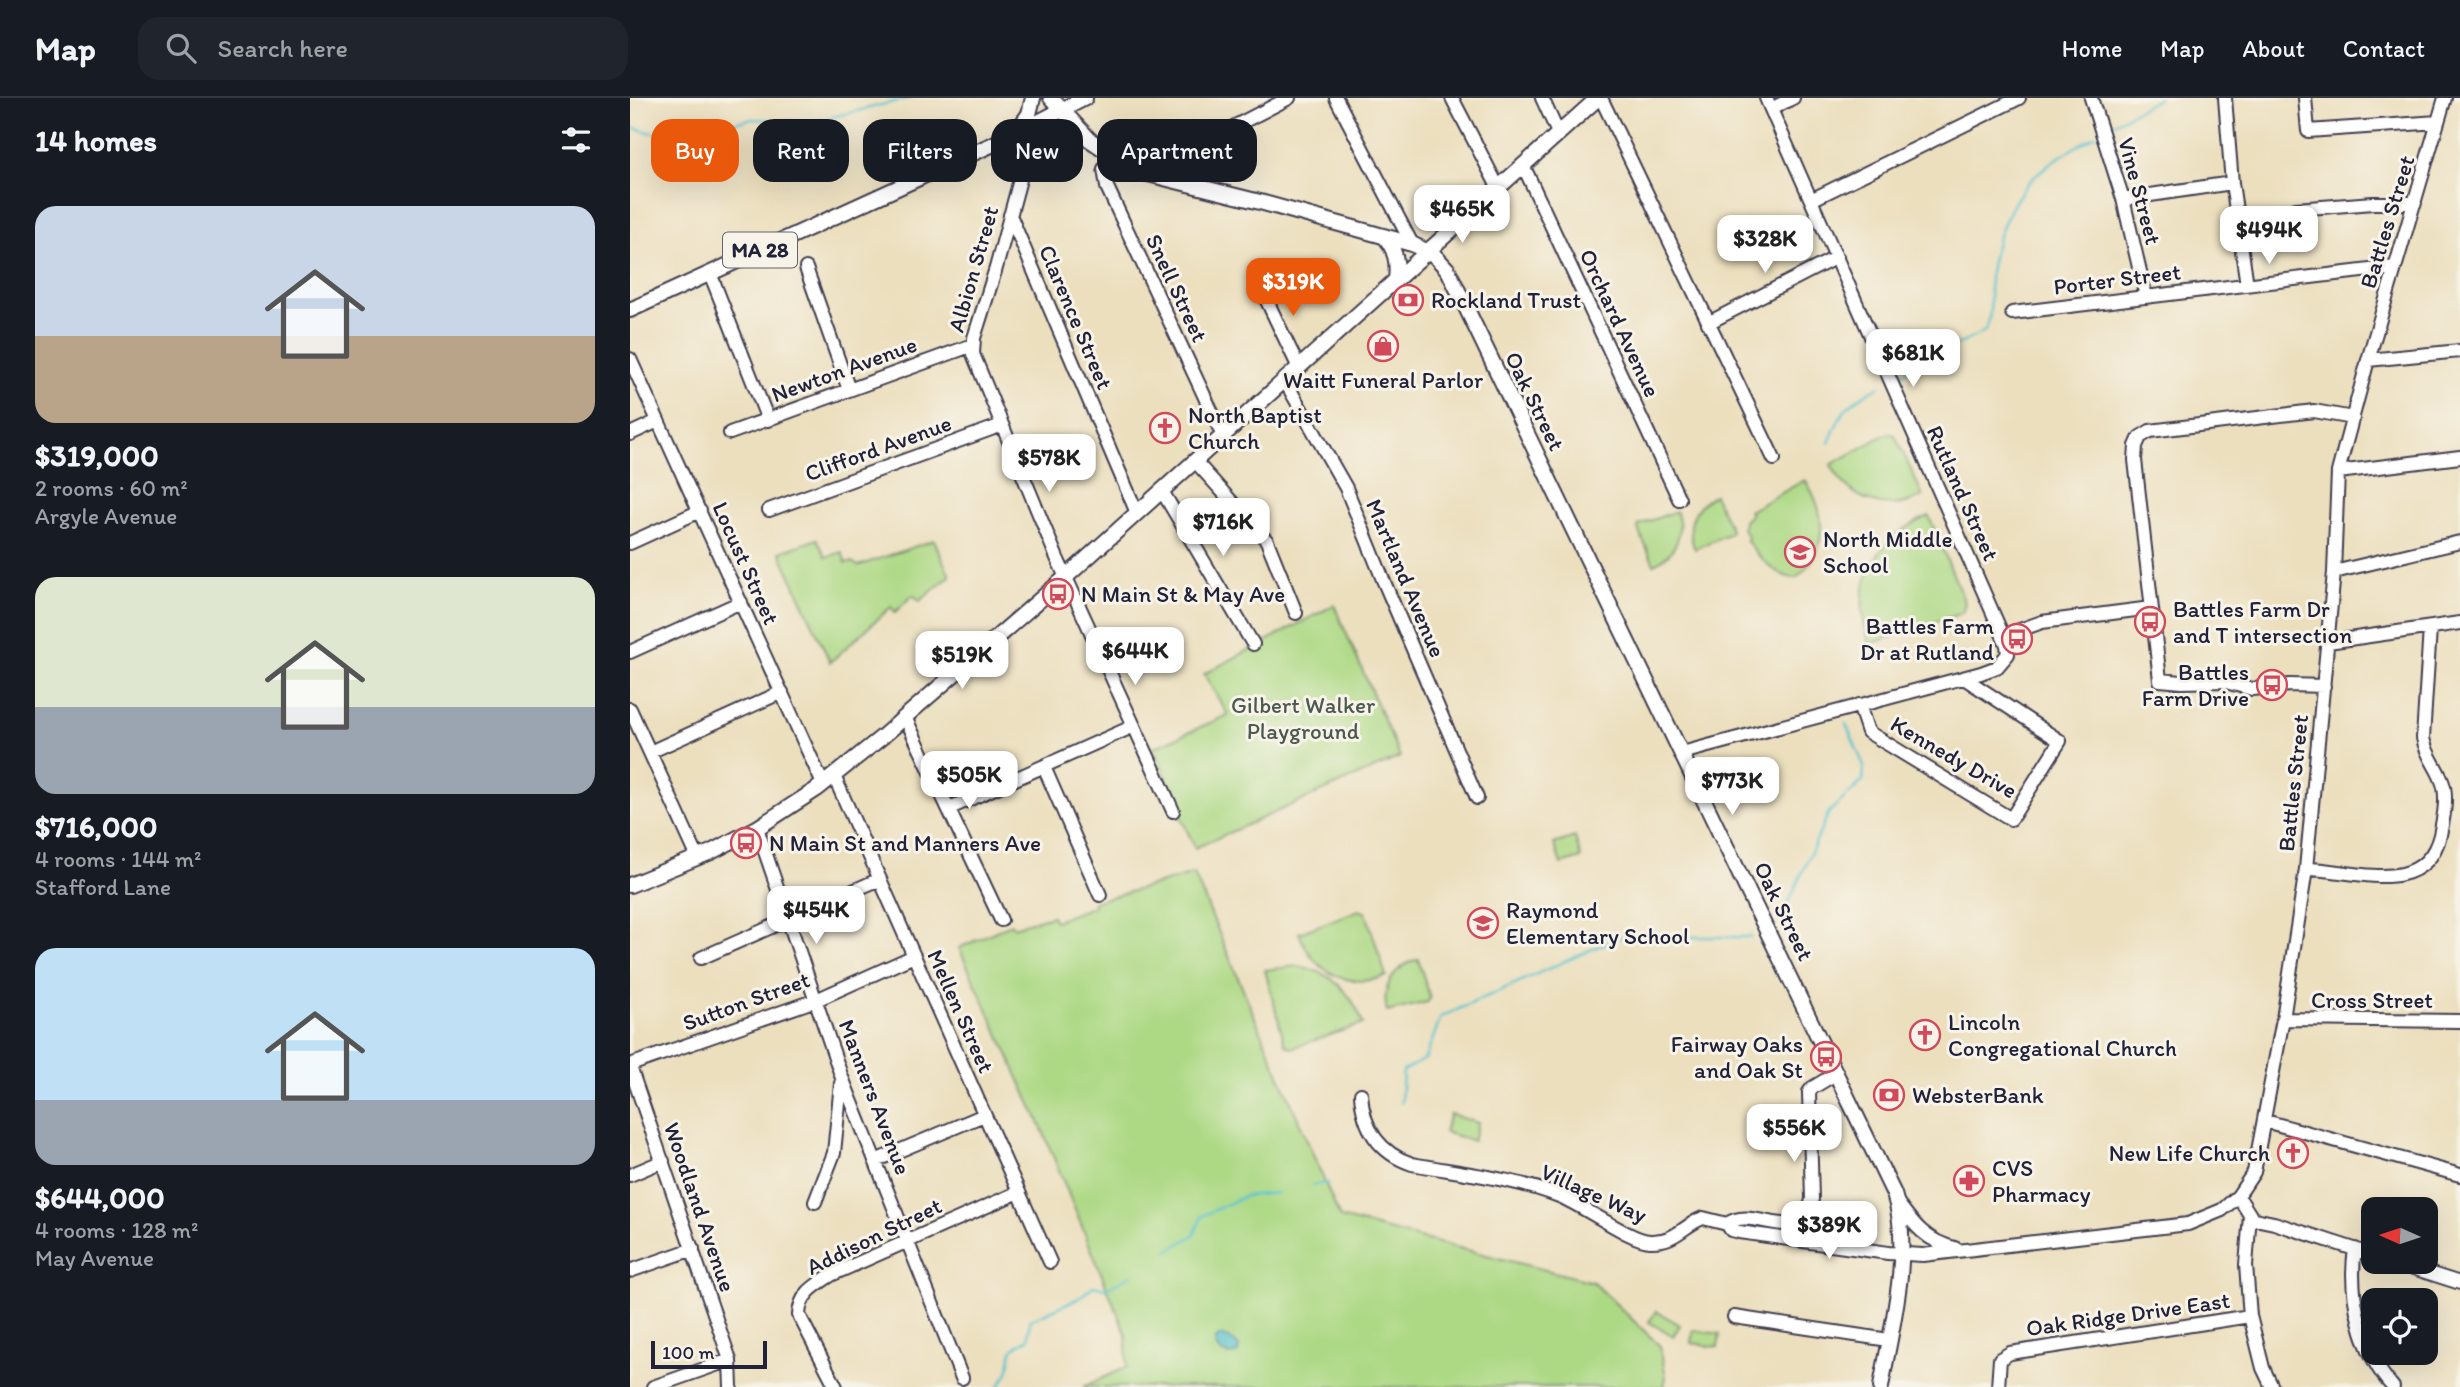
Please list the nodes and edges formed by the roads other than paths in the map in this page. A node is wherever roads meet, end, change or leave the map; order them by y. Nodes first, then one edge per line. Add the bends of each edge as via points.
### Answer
1 (1032, 98) edge
2 (1051, 98) edge
3 (1085, 98) edge
4 (1289, 98) edge
5 (1336, 98) edge
6 (1452, 98) edge
7 (1542, 98) edge
8 (1600, 98) edge
9 (1793, 98) edge
10 (2019, 98) edge
11 (2091, 98) edge
12 (2224, 98) edge
13 (2305, 98) edge
14 (2445, 98) edge
15 (1768, 104) edge
16 (1061, 111) junction
17 (1026, 119) edge
18 (1045, 119) edge
19 (1248, 119) edge
20 (2438, 122) junction
21 (1558, 133) junction
22 (991, 145) edge
23 (1097, 145) edge
24 (1523, 164) junction
25 (1019, 182) edge
26 (1106, 182) edge
27 (1174, 182) edge
28 (2232, 183) junction
29 (1498, 187) junction
30 (2123, 199) junction
31 (1811, 200) junction
32 (2415, 203) junction
33 (2296, 209) dead end
34 (1010, 215) junction
35 (1384, 236) junction
36 (1412, 244) junction
37 (1429, 251) junction
38 (1837, 257) junction
39 (806, 268) dead end
40 (2395, 268) junction
41 (710, 273) junction
42 (1396, 280) junction
43 (1258, 282) dead end
44 (2247, 285) junction
45 (2146, 297) junction
46 (630, 310) edge
47 (2012, 313) dead end
48 (1709, 323) junction
49 (973, 345) junction
50 (2460, 351) edge
51 (630, 359) edge
52 (2368, 360) junction
53 (1298, 368) junction
54 (1285, 381) junction
55 (849, 390) junction
56 (2353, 418) junction
57 (768, 420) junction
58 (659, 421) junction
59 (1002, 425) junction
60 (730, 433) dead end
61 (630, 434) edge
62 (1223, 436) junction
63 (2460, 457) edge
64 (1774, 459) dead end
65 (1195, 461) junction
66 (2338, 472) junction
67 (1162, 491) junction
68 (1679, 499) dead end
69 (769, 510) dead end
70 (700, 511) junction
71 (1137, 513) junction
72 (2460, 542) edge
73 (630, 543) edge
74 (2334, 572) junction
75 (1066, 577) junction
76 (741, 602) junction
77 (2151, 608) junction
78 (1296, 613) dead end
79 (2460, 623) edge
80 (2430, 628) junction
81 (2003, 636) junction
82 (2328, 642) junction
83 (1253, 644) dead end
84 (630, 652) edge
85 (1964, 678) junction
86 (2324, 686) junction
87 (782, 692) junction
88 (1859, 705) junction
89 (630, 709) edge
90 (905, 718) junction
91 (1135, 726) junction
92 (650, 752) junction
93 (1682, 753) junction
94 (1044, 767) junction
95 (829, 780) junction
96 (1477, 798) dead end
97 (950, 808) junction
98 (1173, 811) dead end
99 (757, 828) junction
100 (698, 858) junction
101 (2306, 869) junction
102 (880, 879) junction
103 (630, 885) edge
104 (1100, 895) dead end
105 (789, 919) junction
106 (1001, 920) dead end
107 (914, 956) junction
108 (701, 958) dead end
109 (816, 1000) junction
110 (2283, 1019) junction
111 (2460, 1021) edge
112 (630, 1066) edge
113 (1837, 1073) junction
114 (841, 1076) junction
115 (1361, 1094) dead end
116 (984, 1115) junction
117 (2265, 1121) junction
118 (663, 1161) junction
119 (875, 1161) junction
120 (630, 1175) edge
121 (2460, 1175) edge
122 (1019, 1192) junction
123 (2238, 1196) junction
124 (1896, 1201) junction
125 (815, 1202) dead end
126 (2250, 1218) junction
127 (1727, 1224) junction
128 (909, 1241) junction
129 (693, 1249) junction
130 (2355, 1249) junction
131 (1966, 1250) junction
132 (2361, 1251) edge
133 (1902, 1255) junction
134 (1050, 1262) dead end
135 (630, 1271) edge
136 (2432, 1274) edge
137 (2460, 1283) edge
138 (2250, 1316) junction
139 (1734, 1317) dead end
140 (1889, 1340) junction
141 (730, 1360) junction
142 (962, 1378) dead end
143 (653, 1387) edge
144 (731, 1387) edge
145 (836, 1387) edge
146 (1881, 1387) edge
147 (1998, 1387) edge
148 (2272, 1387) edge
149 (2393, 1387) edge

1 - 17 main road
2 - 16 main road
3 - 16 main road, MA 28
4 - 19 street
5 - 36 street
6 - 29 street
7 - 21 street
8 - 21 main road
8 - 48 street
9 - 15 street
10 - 31 street
11 - 30 street, Vine Street
12 - 28 street
13 - 20 street via 2308,131
14 - 20 street, Battles Street
15 - 31 street, Rutland Street
16 - 18 main road, MA 28
16 - 23 main road
20 - 32 street, Battles Street
21 - 24 main road
22 - 41 main road, MA 28
24 - 29 main road
24 - 68 street, Orchard Avenue
25 - 34 street, Albion Street
26 - 62 street, Snell Street
27 - 35 main road
28 - 30 street
28 - 44 street
29 - 37 main road
30 - 45 street, Vine Street
31 - 38 street, Rutland Street
32 - 33 street
32 - 40 street, Battles Street
34 - 49 street, Albion Street
34 - 71 street, Clarence Street
35 - 36 main road
35 - 42 main road via 1395,253
36 - 37 main road
37 - 42 main road
37 - 93 main road, Oak Street via 1454,279
38 - 48 street
38 - 81 street, Rutland Street
39 - 55 street
40 - 44 street, Porter Street
40 - 52 street, Battles Street
41 - 46 main road, MA 28
41 - 57 street
42 - 53 main road
43 - 53 street
44 - 45 street, Porter Street
45 - 47 street, Porter Street
48 - 64 street
49 - 55 street, Newton Avenue
49 - 59 street, Albion Street via 974,359
50 - 52 street
51 - 58 street, Locust Street
52 - 56 street, Battles Street
53 - 54 main road
54 - 62 main road
54 - 96 street, Martland Avenue via 1346,488
55 - 57 street, Newton Avenue
56 - 66 street, Battles Street
56 - 77 street via 2314,411 2150,431 2140,437 2135,460
57 - 60 street, Newton Avenue
58 - 61 street
58 - 70 street, Locust Street
59 - 69 street, Clifford Avenue
59 - 75 street, Albion Street
62 - 65 main road
63 - 66 street
65 - 67 main road
65 - 78 street via 1267,541
66 - 74 street, Battles Street
67 - 71 main road
67 - 83 street
70 - 73 street
70 - 76 street, Locust Street
71 - 75 main road
72 - 74 street
74 - 82 street, Battles Street
75 - 90 main road
75 - 91 street, Albion Street
76 - 84 street
76 - 87 street, Locust Street
77 - 81 street via 2042,622
77 - 86 street via 2160,680 2222,681 2252,689
79 - 80 street
80 - 82 street
80 - 101 street via 2423,738 2444,789 2437,847 2422,867 2398,876
81 - 85 street via 2008,654 2004,661
82 - 86 street, Battles Street
85 - 88 street
85 - 88 street, Kennedy Drive via 2060,741 2011,819 1868,732
86 - 101 street, Battles Street
87 - 92 street
87 - 95 street, Locust Street
88 - 93 street
89 - 92 street
90 - 95 main road
90 - 97 street
91 - 94 street
91 - 98 street, Albion Street
92 - 100 street
93 - 113 main road, Oak Street
94 - 97 street
94 - 104 street
95 - 99 main road
95 - 102 street, Mellen Street
97 - 106 street
99 - 100 main road
99 - 105 street, Manners Avenue
100 - 103 main road
101 - 110 street, Battles Street
102 - 105 street
102 - 107 street, Mellen Street
105 - 108 street
105 - 109 street, Manners Avenue
107 - 109 street, Sutton Street
107 - 116 street, Mellen Street
109 - 112 street, Sutton Street
109 - 114 street, Manners Avenue
110 - 111 street, Cross Street
110 - 117 street, Battles Street
112 - 118 street, Woodland Avenue
113 - 124 main road, Oak Street
113 - 127 street, Village Way via 1809,1092 1812,1199 1808,1217 1793,1225 1742,1219
114 - 119 street, Manners Avenue
114 - 125 street via 834,1153
115 - 127 street, Village Way via 1371,1133 1386,1151 1407,1162 1537,1188 1580,1205 1646,1241 1675,1237 1703,1218
116 - 119 street
116 - 122 street, Mellen Street
117 - 121 street
117 - 123 street, Battles Street via 2254,1172
118 - 120 street
118 - 129 street, Woodland Avenue
119 - 128 street, Manners Avenue
122 - 128 street, Addison Street
122 - 134 street, Mellen Street
123 - 126 street
123 - 131 street, Battles Street via 2222,1210 2188,1224
124 - 131 street, Battles Street via 1925,1236
124 - 133 main road, Oak Street
126 - 130 street
126 - 138 street via 2246,1265
127 - 133 street, Battles Street via 1731,1230
128 - 142 street, Manners Avenue
128 - 145 street, Addison Street via 831,1275 804,1295 799,1305 799,1315
129 - 135 street
129 - 141 street, Woodland Avenue
130 - 132 street
130 - 149 street via 2356,1311 2372,1355
131 - 133 street, Battles Street
133 - 140 main road, Oak Street
136 - 137 street
138 - 147 street, Oak Ridge Drive East via 2010,1353 2000,1359
138 - 148 street
139 - 140 street
140 - 146 main road, Oak Street
141 - 143 street
141 - 144 street

